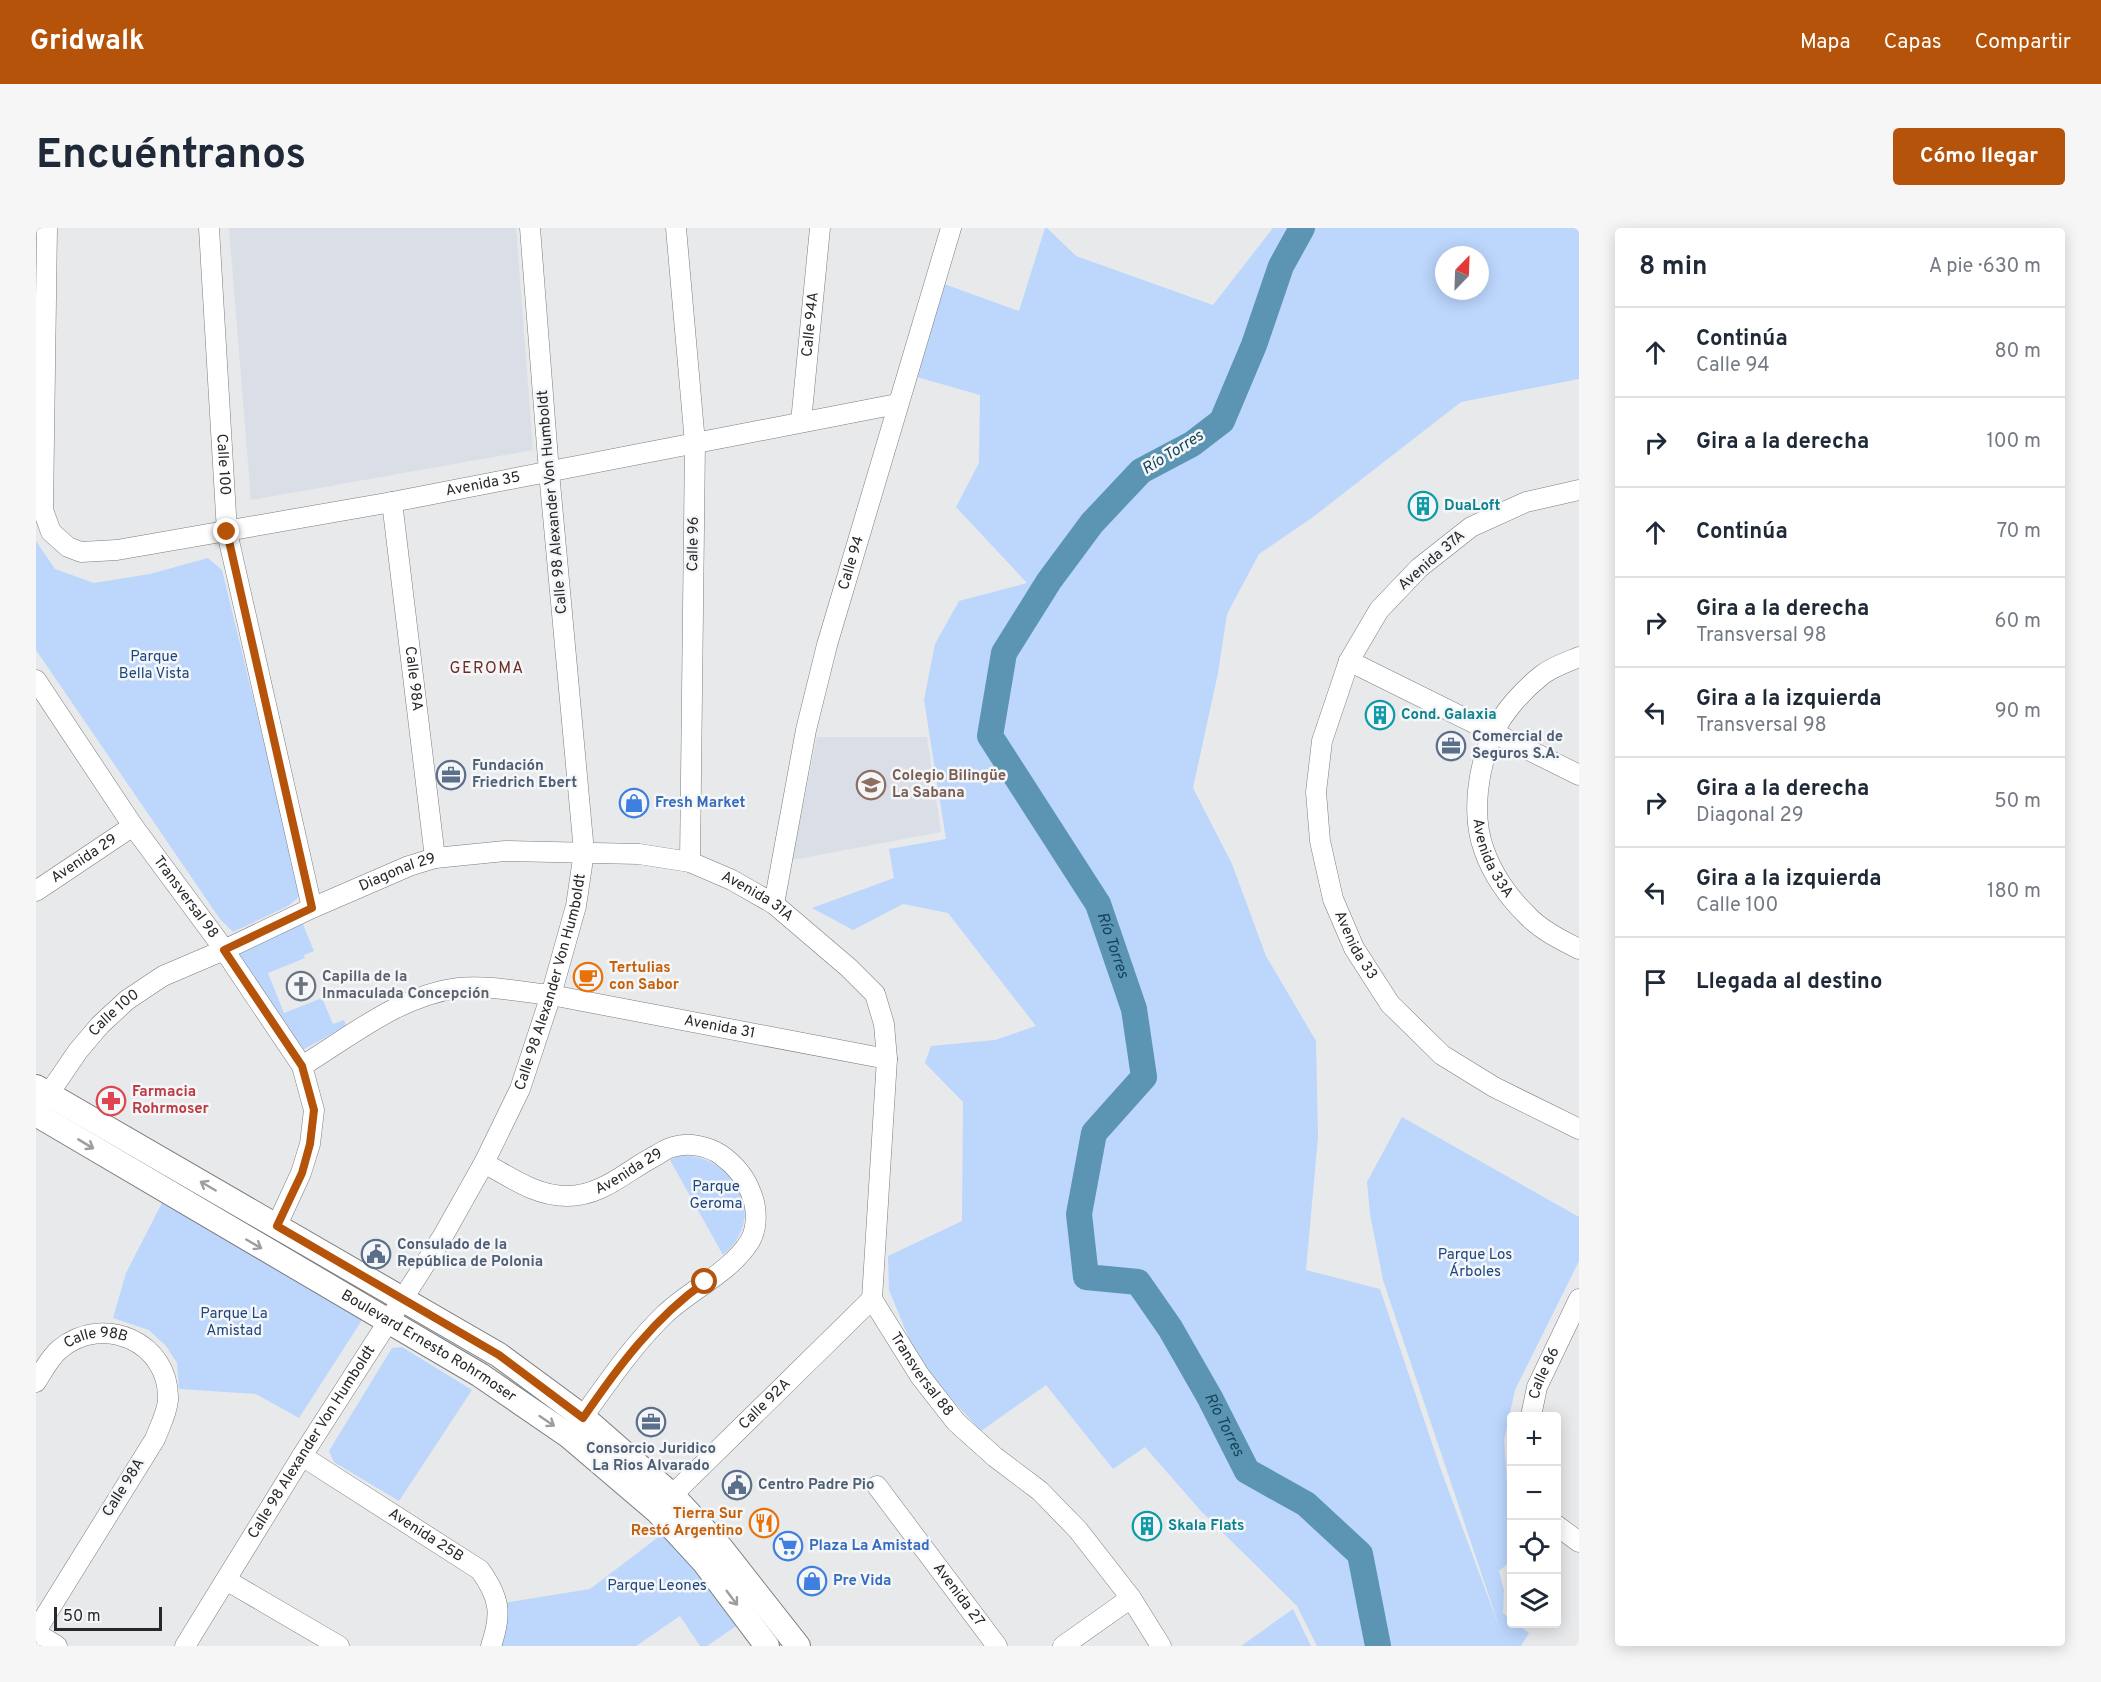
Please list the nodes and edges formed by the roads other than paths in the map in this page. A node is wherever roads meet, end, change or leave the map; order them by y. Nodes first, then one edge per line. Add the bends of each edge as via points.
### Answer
1 (46, 228) edge
2 (209, 228) edge
3 (530, 228) edge
4 (676, 228) edge
5 (820, 228) edge
6 (951, 228) edge
7 (897, 404) junction
8 (801, 422) junction
9 (695, 443) junction
10 (549, 472) junction
11 (1579, 490) edge
12 (392, 502) junction
13 (227, 532) junction
14 (1579, 657) edge
15 (1349, 661) junction
16 (36, 680) edge
17 (42, 704) edge
18 (1493, 733) junction
19 (1579, 775) edge
20 (133, 826) junction
21 (584, 852) junction
22 (435, 858) junction
23 (690, 861) junction
24 (36, 891) edge
25 (774, 904) junction
26 (312, 908) junction
27 (1579, 949) edge
28 (224, 950) junction
29 (551, 995) junction
30 (887, 1059) junction
31 (302, 1066) junction
32 (39, 1102) edge
33 (1579, 1129) edge
34 (484, 1163) junction
35 (277, 1226) junction
36 (403, 1299) junction
37 (872, 1299) junction
38 (1579, 1299) edge
39 (388, 1323) junction
40 (1574, 1325) edge
41 (136, 1341) joint
42 (36, 1382) edge
43 (1532, 1412) edge
44 (576, 1427) junction
45 (302, 1456) junction
46 (877, 1486) dead end
47 (664, 1503) junction
48 (1561, 1528) edge
49 (1576, 1541) edge
50 (226, 1580) junction
51 (1131, 1598) junction
52 (36, 1632) edge
53 (57, 1646) edge
54 (185, 1646) edge
55 (339, 1646) edge
56 (491, 1646) edge
57 (767, 1646) edge
58 (798, 1646) edge
59 (997, 1646) edge
60 (1063, 1646) edge
61 (1161, 1646) edge

1 - 13 street, Avenida 35 via 43,510 51,532 68,547 81,552
2 - 13 street, Calle 100
3 - 10 street, Calle 98 Alexander Von Humboldt
4 - 9 street, Calle 96
5 - 8 street, Calle 94A
6 - 7 street, Calle 94
7 - 8 street, Avenida 35
7 - 25 street, Calle 94 via 821,666
8 - 9 street, Avenida 35
9 - 10 street, Avenida 35
9 - 23 street, Calle 96
10 - 12 street, Avenida 35
10 - 21 street, Calle 98 Alexander Von Humboldt
11 - 15 street, Avenida 37A via 1526,502 1471,527 1419,568 1379,610
12 - 13 street, Avenida 35
12 - 22 street, Calle 98A
13 - 26 street, Calle 100
14 - 18 street, Avenida 33A via 1543,674 1512,705
15 - 18 street
15 - 33 street, Avenida 33 via 1322,741 1316,792 1320,841 1333,898 1354,948 1390,1004 1442,1055 1494,1087
16 - 17 street, Transversal 98
17 - 20 street, Transversal 98
18 - 19 street
18 - 27 street, Avenida 33A via 1479,775 1478,815 1483,849 1526,916
20 - 24 street, Avenida 29
20 - 28 street, Transversal 98
21 - 22 street, Diagonal 29 via 505,851
21 - 23 street, Avenida 31A
21 - 29 street, Calle 98 Alexander Von Humboldt via 576,906
22 - 26 street, Diagonal 29
23 - 25 street, Avenida 31A via 732,879
25 - 30 street, Avenida 31A via 875,994 884,1024
26 - 28 street, Diagonal 29
28 - 31 street, Transversal 98
28 - 32 street, Calle 100 via 163,976 127,1000 100,1025
29 - 30 street, Avenida 31
29 - 31 street, Avenida 31 via 460,988 426,995 394,1009
29 - 34 street, Calle 98 Alexander Von Humboldt via 520,1089
30 - 37 street
31 - 35 street, Transversal 98 via 314,1110 310,1144 302,1173
35 -> 32 main road, Boulevard Ernesto Rohrmoser
32 -> 39 main road, Boulevard Ernesto Rohrmoser
34 - 36 street, Calle 98 Alexander Von Humboldt
34 - 44 street, Avenida 29 via 537,1191 569,1196 592,1192 622,1178 672,1147 692,1145 715,1151 734,1164 754,1200 752,1239 741,1254 664,1316 619,1365
35 - 36 main road, Boulevard Ernesto Rohrmoser
36 - 39 street, Calle 98 Alexander Von Humboldt
36 - 44 main road, Boulevard Ernesto Rohrmoser via 499,1355
37 - 47 street, Calle 92A
37 - 51 street, Transversal 88 via 920,1376 956,1422 1041,1491 1078,1530
38 - 40 street, Calle 86
39 -> 44 main road, Boulevard Ernesto Rohrmoser
39 - 45 street, Calle 98 Alexander Von Humboldt
40 - 43 street, Calle 86 via 1537,1388
41 - 42 street, Calle 98B via 103,1332 73,1339 57,1350
41 - 52 street, Calle 98A via 159,1363 168,1401 164,1418 155,1439
44 - 47 main road, Boulevard Ernesto Rohrmoser
45 - 50 street, Calle 98 Alexander Von Humboldt
45 - 56 street, Avenida 25B via 480,1570 494,1588 497,1605 497,1627
46 - 59 street, Avenida 27
47 -> 57 main road, Boulevard Ernesto Rohrmoser
47 - 58 main road via 721,1548
48 - 49 street
50 - 54 street, Calle 98 Alexander Von Humboldt
50 - 55 street
51 - 60 street
51 - 61 street, Transversal 88
52 - 53 street

